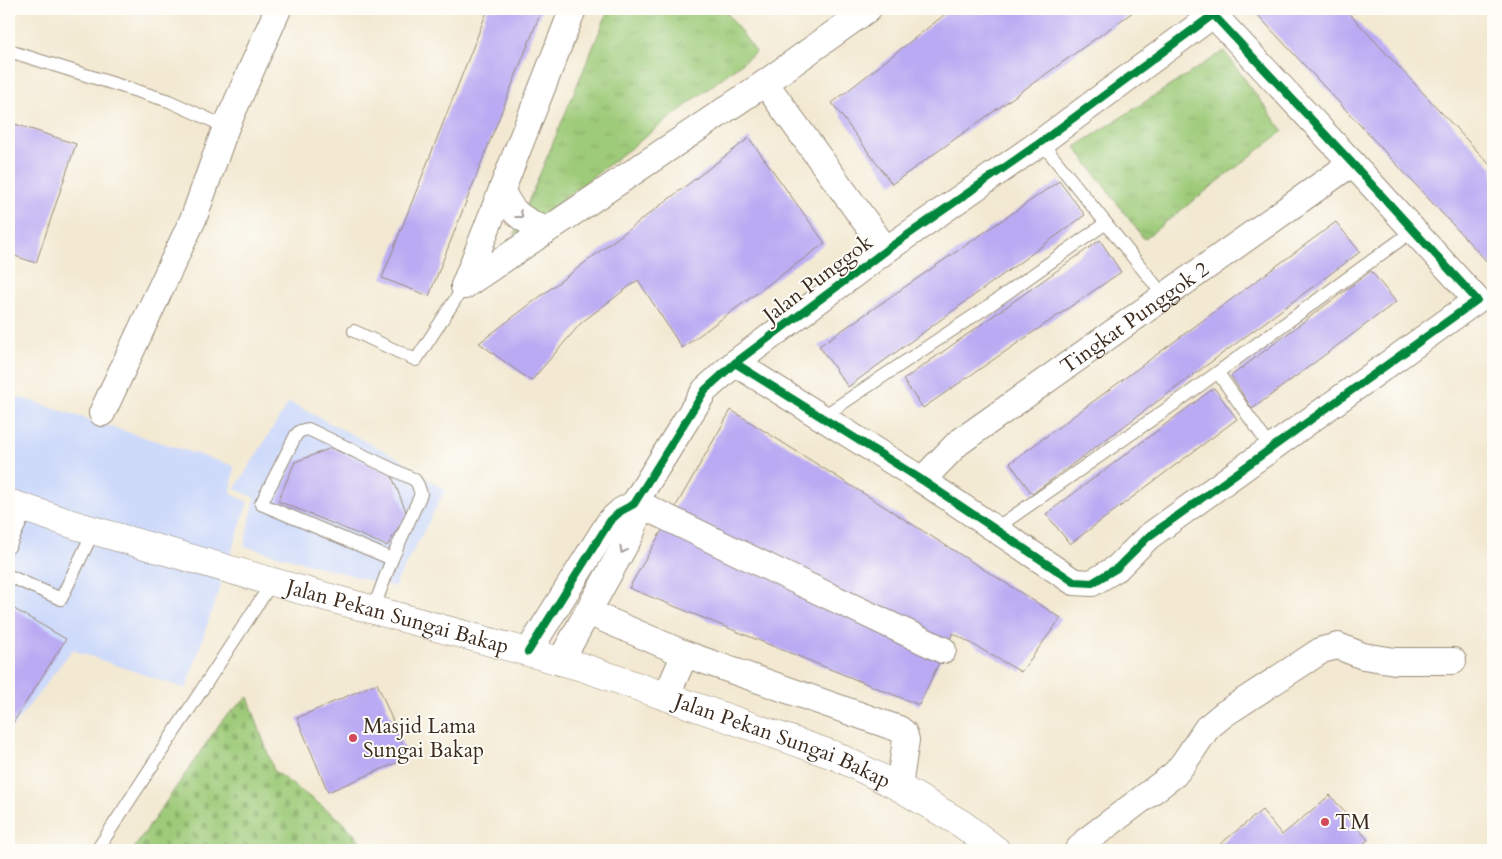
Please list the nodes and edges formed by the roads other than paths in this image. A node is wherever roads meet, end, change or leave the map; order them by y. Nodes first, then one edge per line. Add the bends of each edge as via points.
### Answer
1 (278, 9) edge
2 (573, 9) edge
3 (868, 9) edge
4 (1211, 11) edge
5 (9, 51) edge
6 (765, 83) junction
7 (226, 128) junction
8 (1042, 142) junction
9 (1352, 163) junction
10 (502, 190) junction
11 (1106, 223) junction
12 (546, 230) junction
13 (1414, 230) junction
14 (886, 250) junction
15 (464, 286) junction
16 (1164, 296) junction
17 (1485, 307) edge
18 (354, 332) dead end
19 (735, 363) junction
20 (1218, 372) junction
21 (102, 413) dead end
22 (822, 417) junction
23 (1271, 448) junction
24 (922, 480) junction
25 (634, 503) junction
26 (18, 506) edge
27 (995, 529) junction
28 (94, 530) junction
29 (9, 547) edge
30 (392, 559) junction
31 (9, 576) edge
32 (273, 581) junction
33 (373, 610) junction
34 (588, 612) junction
35 (943, 650) dead end
36 (528, 652) junction
37 (686, 654) junction
38 (1453, 661) dead end
39 (560, 662) junction
40 (666, 697) junction
41 (899, 787) junction
42 (97, 850) edge
43 (996, 850) edge
44 (1078, 850) edge

1 - 7 street
2 - 10 street
3 - 6 street
4 - 8 street, Jalan Punggok
4 - 9 street
5 - 7 lane via 169,101
6 - 12 street
6 - 14 street
7 - 21 street via 194,217
8 - 11 lane
8 - 14 street, Jalan Punggok
9 - 13 street
9 - 16 street, Tingkat Punggok 2
10 -> 12 street via 517,214
10 - 15 street
11 - 16 lane
11 - 22 lane
12 - 15 street
13 - 17 street
13 - 20 lane
14 - 19 street, Jalan Punggok
15 - 18 lane via 416,360
16 - 24 street, Tingkat Punggok 2 via 958,443
17 - 23 street
19 - 22 street
19 - 25 street, Jalan Punggok via 705,390
20 - 23 lane
20 - 27 lane
22 - 24 street
23 - 27 street via 1148,538 1117,568 1092,582 1074,582
24 - 27 street
25 -> 34 street, Jalan Punggok via 636,518 631,534
25 - 35 street
25 - 36 street, Jalan Punggok via 610,521
26 - 28 main road, Jalan Pekan Sungai Bakap
26 - 29 lane
28 - 31 lane via 61,599
28 - 32 main road, Jalan Pekan Sungai Bakap
30 - 30 lane via 262,504 300,431 308,429 415,480 421,494
30 - 33 lane
32 - 33 main road, Jalan Pekan Sungai Bakap
32 - 42 lane
33 - 36 main road, Jalan Pekan Sungai Bakap
34 - 37 street
34 - 39 street, Jalan Punggok
36 - 39 main road, Jalan Pekan Sungai Bakap
37 - 40 street
37 - 41 street via 898,728 906,740
38 - 44 street via 1395,661 1363,656 1338,646 1322,650 1206,728 1175,774
39 - 40 main road, Jalan Pekan Sungai Bakap
40 - 41 main road, Jalan Pekan Sungai Bakap via 836,756
41 - 43 main road, Jalan Pekan Sungai Bakap via 962,824

